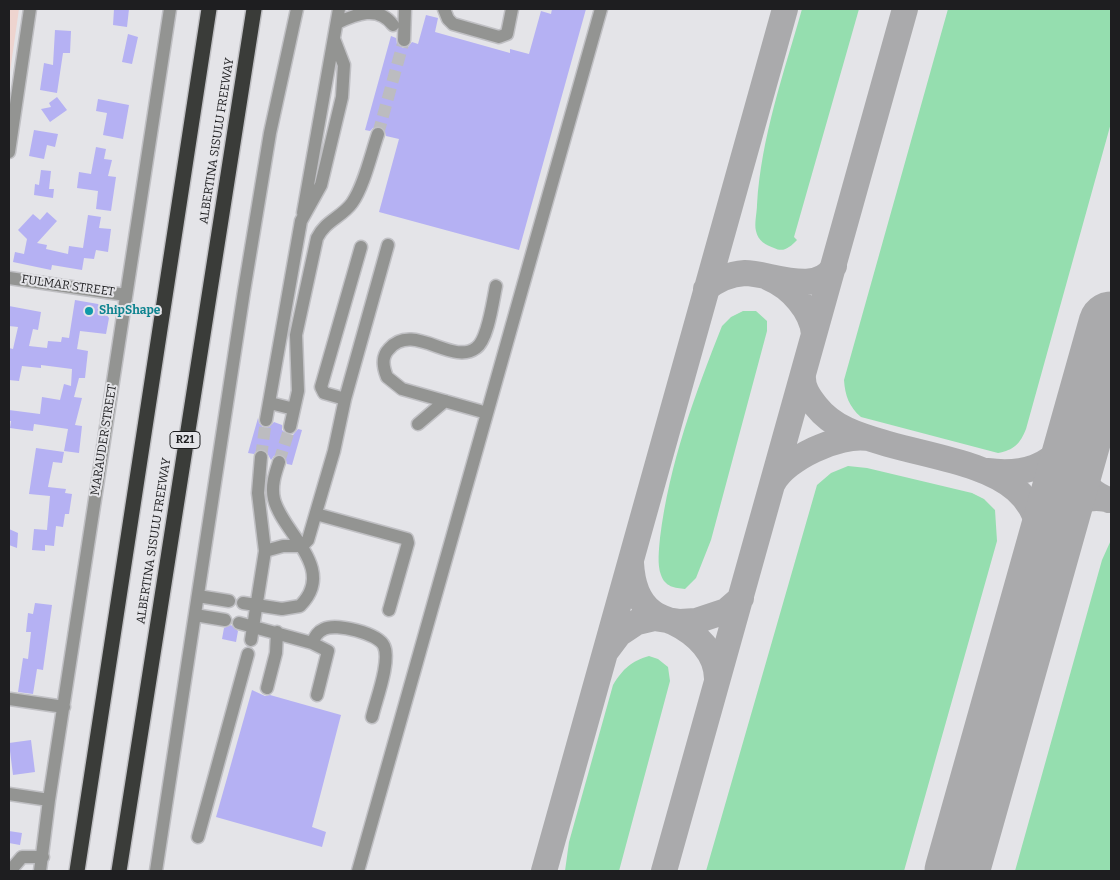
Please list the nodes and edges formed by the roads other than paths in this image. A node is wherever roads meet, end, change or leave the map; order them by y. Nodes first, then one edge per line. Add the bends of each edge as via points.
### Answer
1 (30, 9) edge
2 (170, 9) edge
3 (209, 9) edge
4 (254, 9) edge
5 (297, 9) edge
6 (340, 9) edge
7 (405, 9) edge
8 (444, 9) edge
9 (512, 9) edge
10 (600, 9) edge
11 (337, 23) junction
12 (393, 25) dead end
13 (334, 39) junction
14 (404, 40) tunnel mouth
15 (378, 134) tunnel mouth
16 (9, 152) edge
17 (302, 221) junction
18 (388, 245) dead end
19 (361, 247) dead end
20 (9, 278) edge
21 (496, 286) dead end
22 (126, 295) junction
23 (344, 399) junction
24 (444, 401) junction
25 (270, 403) junction
26 (294, 410) junction
27 (487, 413) junction
28 (266, 420) tunnel mouth
29 (418, 424) dead end
30 (290, 427) tunnel mouth
31 (261, 456) tunnel mouth
32 (279, 462) tunnel mouth
33 (316, 514) junction
34 (302, 546) junction
35 (265, 551) junction
36 (198, 596) junction
37 (229, 601) dead end
38 (243, 603) dead end
39 (258, 606) junction
40 (389, 610) dead end
41 (195, 615) junction
42 (226, 620) dead end
43 (239, 623) dead end
44 (255, 625) junction
45 (277, 632) junction
46 (252, 640) dead end
47 (312, 643) junction
48 (248, 654) dead end
49 (267, 688) dead end
50 (317, 696) dead end
51 (10, 699) dead end
52 (64, 707) junction
53 (372, 717) dead end
54 (9, 794) edge
55 (49, 800) junction
56 (198, 837) dead end
57 (43, 857) junction
58 (10, 871) edge
59 (40, 871) edge
60 (76, 871) edge
61 (119, 871) edge
62 (156, 871) edge
63 (358, 871) edge

1 - 16 street
2 - 22 street, MARAUDER STREET
3 - 60 highway
4 - 61 highway, ALBERTINA SISULU FREEWAY / R21
5 - 36 street via 267,152
6 - 11 street
7 - 14 street
8 - 9 street via 453,24 499,37 507,34
10 - 27 street
11 - 12 street via 373,12 386,16
11 - 13 street
13 - 17 street
13 - 17 street via 344,65 342,97 321,185
15 - 26 street via 355,197 346,210 323,227 317,238 296,335 298,381
17 - 25 street
18 - 23 street
19 - 23 street via 321,388 324,393
20 - 22 street, FULMAR STREET
21 - 24 street via 481,344 476,349 464,353 405,339 385,353 383,369 393,384
22 - 52 street, MARAUDER STREET
23 - 33 street via 334,451
24 - 27 street
24 - 29 street
25 - 26 street
25 - 28 street
26 - 30 street
27 - 63 street
31 - 35 street via 258,506
32 - 34 street via 274,478 274,499
33 - 34 street via 308,540
33 - 40 street via 407,539
34 - 35 street via 283,546
34 - 39 street via 310,564 311,577 305,601 300,606 282,608
35 - 39 street
36 - 37 street
36 - 41 street
38 - 39 street
39 - 44 street
41 - 42 street
41 - 62 street
43 - 44 street
44 - 45 street
44 - 46 street
45 - 47 street
45 - 49 street via 276,653
47 - 50 street via 328,651
47 - 53 street via 318,633 334,626 372,636 384,646 385,666
48 - 56 street
51 - 52 street
52 - 55 street, MARAUDER STREET
54 - 55 street
55 - 57 street, MARAUDER STREET
57 - 58 street via 22,857
57 - 59 street, MARAUDER STREET

